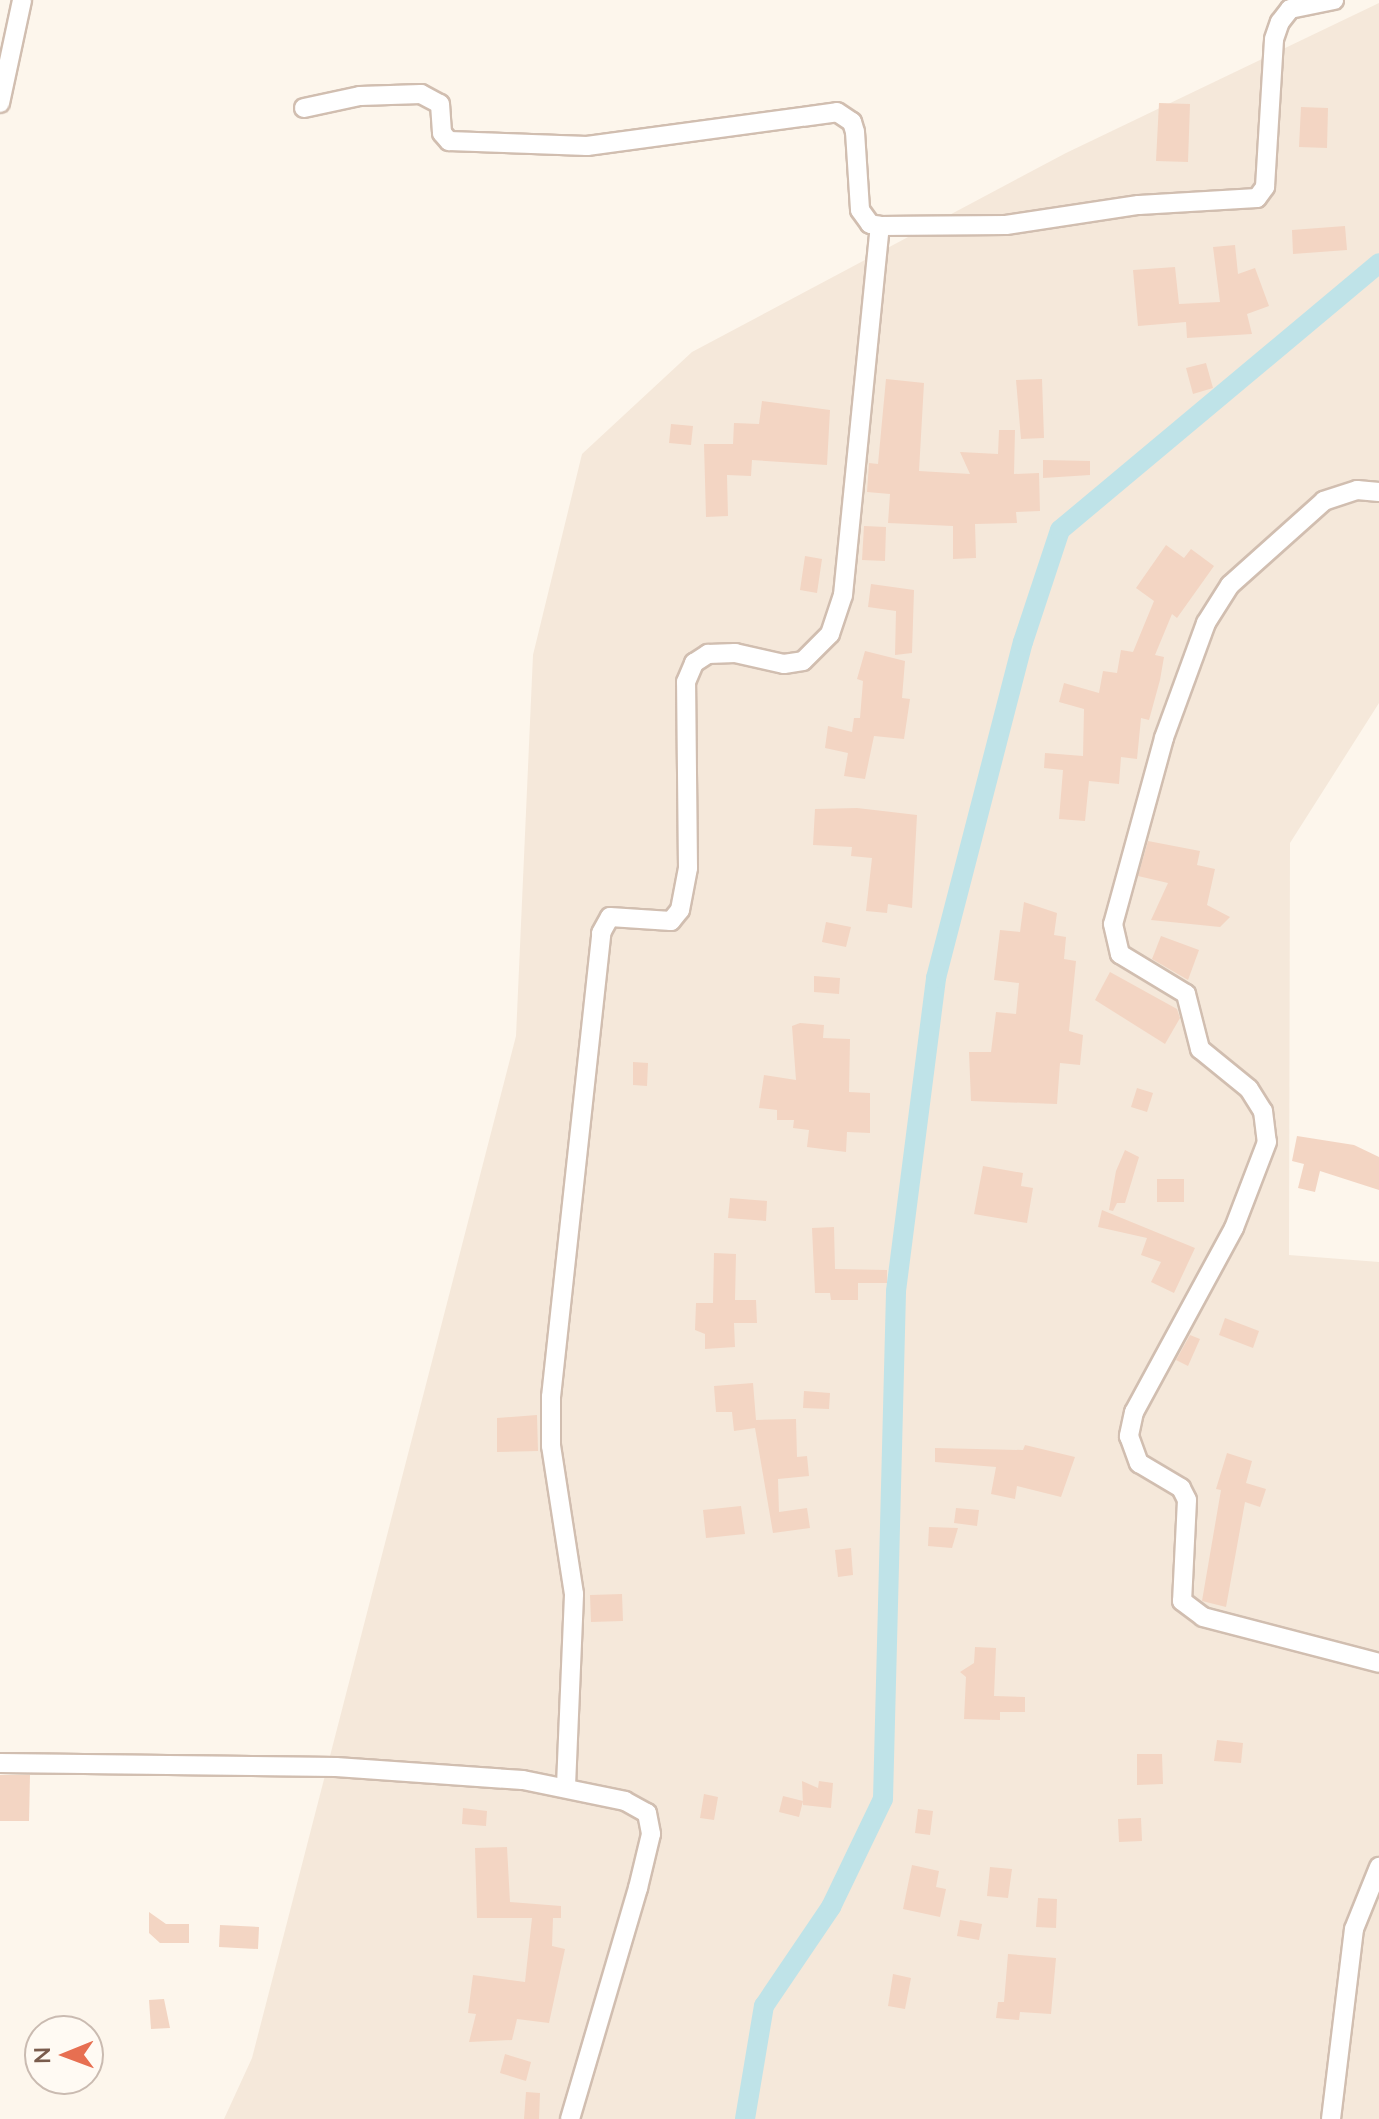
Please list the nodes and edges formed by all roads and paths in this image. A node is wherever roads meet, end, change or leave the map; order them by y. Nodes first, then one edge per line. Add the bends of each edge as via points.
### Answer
1 (22, 0) edge
2 (1334, 0) edge
3 (0, 103) edge
4 (304, 108) dead end
5 (880, 226) junction
6 (1379, 492) edge
7 (1379, 1663) edge
8 (0, 1763) edge
9 (566, 1786) junction
10 (1379, 1867) edge
11 (570, 2119) edge
12 (1331, 2119) edge

1 - 3 street
2 - 5 street via 1290,9 1280,22 1274,39 1266,179 1257,198 1244,203 1139,205 1006,225
4 - 5 street via 360,96 421,94 440,104 442,133 449,141 587,146 837,112 852,122 855,132 860,210 870,224
5 - 9 street via 843,595 830,634 818,652 803,661 784,664 735,653 708,654 694,663 686,682 688,868 680,910 671,921 610,917 601,933 551,1397 551,1446 574,1594
6 - 7 street via 1357,490 1324,501 1230,585 1206,623 1164,738 1113,924 1120,954 1186,994 1200,1049 1249,1089 1263,1111 1267,1142 1234,1228 1134,1412 1129,1436 1139,1463 1181,1488 1187,1500 1182,1601 1203,1617
8 - 9 street via 349,1768
9 - 11 street via 647,1813 651,1834 617,1969
10 - 12 street via 1354,1929

